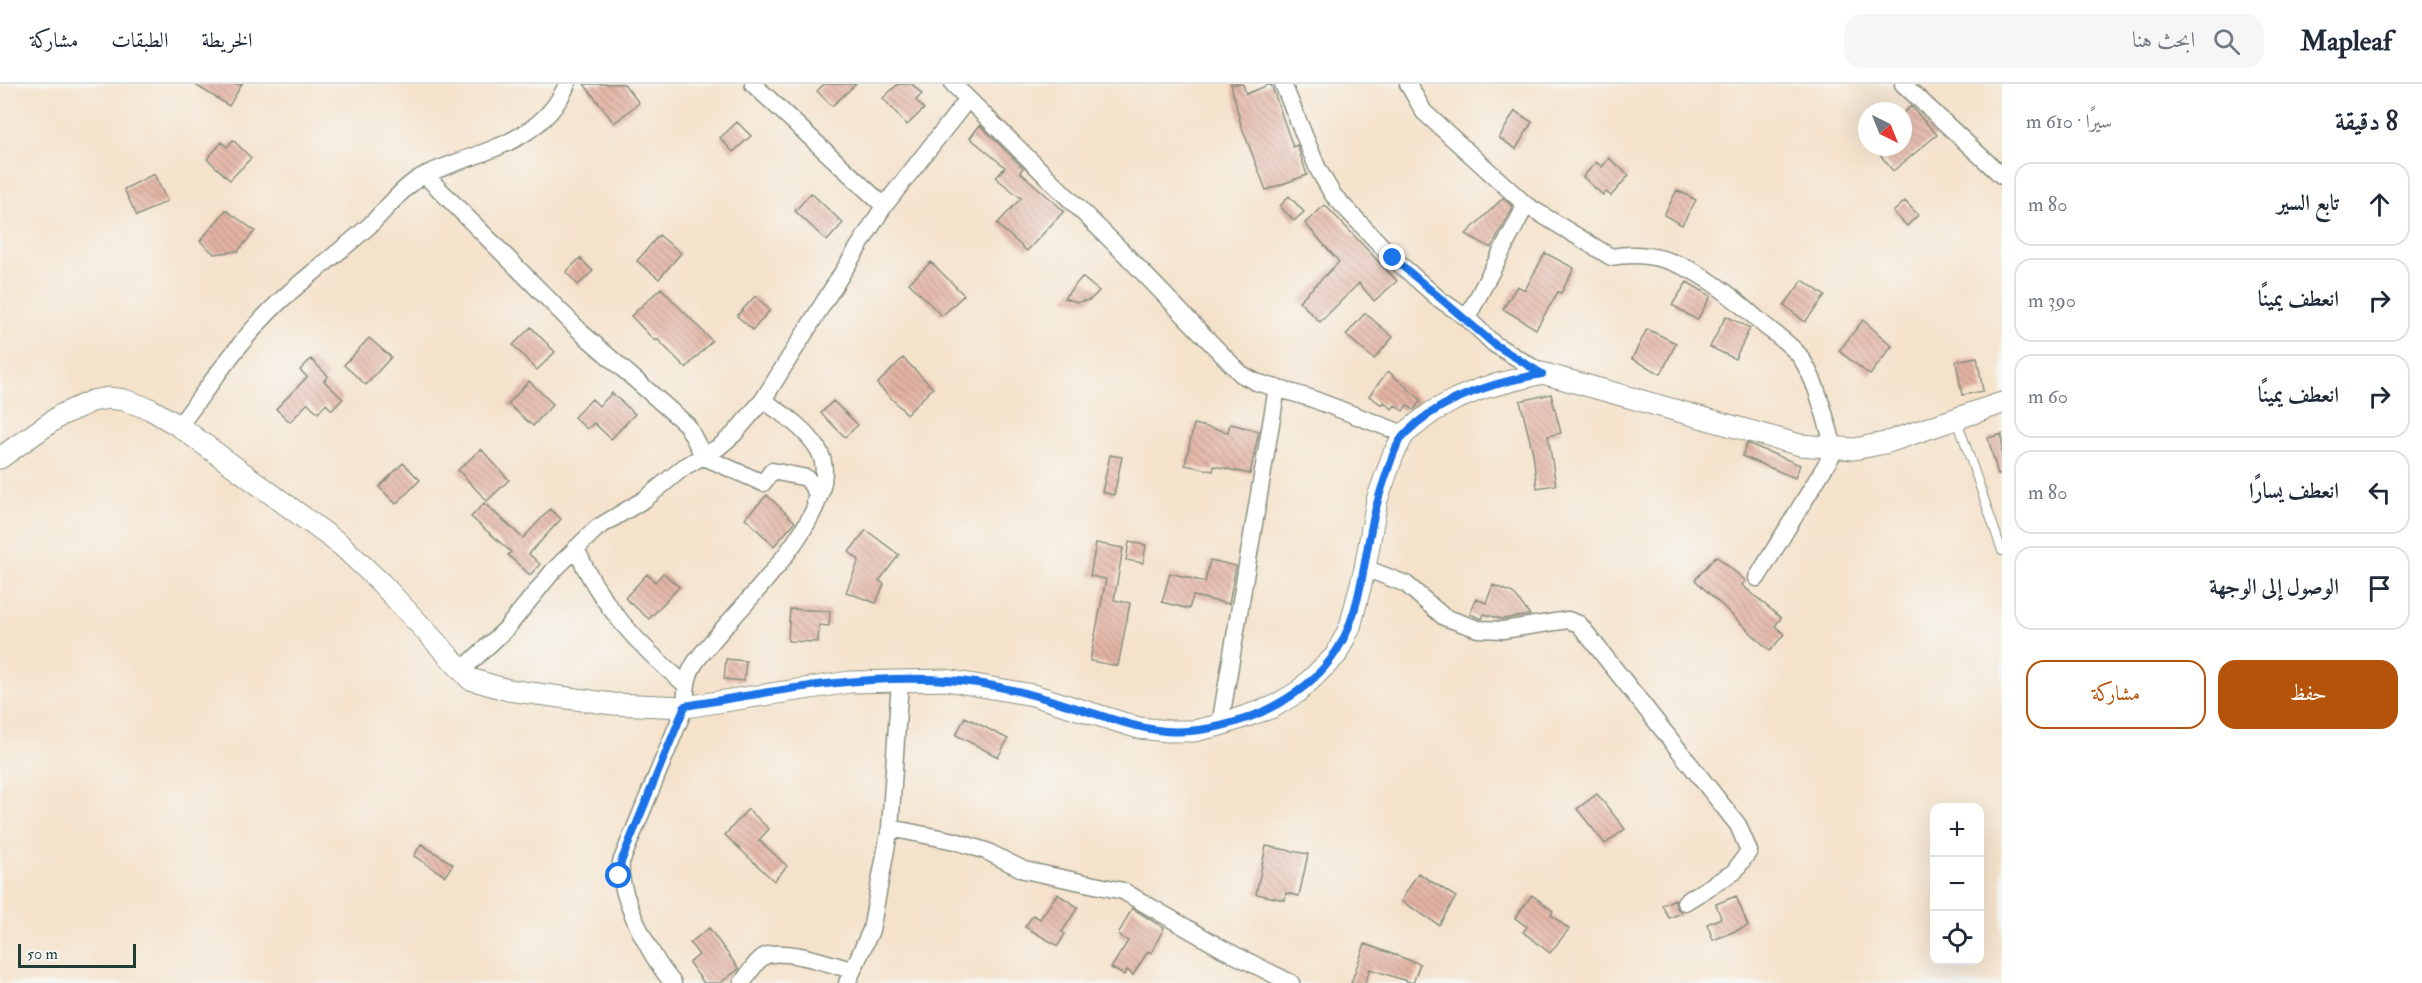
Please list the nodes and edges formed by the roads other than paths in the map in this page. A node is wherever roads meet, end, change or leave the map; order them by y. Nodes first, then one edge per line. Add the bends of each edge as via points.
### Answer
1 (567, 84) edge
2 (753, 84) edge
3 (953, 84) edge
4 (1283, 84) edge
5 (1408, 84) edge
6 (1903, 84) edge
7 (968, 99) junction
8 (425, 175) junction
9 (2002, 176) edge
10 (884, 206) junction
11 (1526, 206) junction
12 (1467, 318) junction
13 (1542, 374) junction
14 (1277, 388) junction
15 (763, 400) junction
16 (2002, 403) edge
17 (1957, 420) junction
18 (179, 426) junction
19 (1404, 434) junction
20 (1834, 450) junction
21 (704, 457) junction
22 (0, 458) edge
23 (805, 527) junction
24 (576, 548) junction
25 (2002, 551) edge
26 (1365, 568) junction
27 (1757, 578) dead end
28 (461, 671) junction
29 (900, 681) junction
30 (686, 685) junction
31 (685, 706) junction
32 (1220, 725) junction
33 (890, 828) junction
34 (1686, 902) dead end
35 (849, 976) edge
36 (673, 983) edge
37 (742, 983) edge
38 (1291, 983) edge

1 - 8 street via 551,112 524,135
2 - 10 street
3 - 7 street
4 - 12 street via 1333,195 1393,258 1438,299
5 - 11 street via 1424,112
6 - 9 street
7 - 10 street
7 - 14 street via 1241,374
8 - 18 street via 278,303
8 - 21 street via 583,334 687,425
10 - 15 street
11 - 12 street
11 - 20 street via 1611,257 1629,254 1682,264 1716,284 1798,355 1818,396
12 - 13 street via 1494,344
13 - 19 street via 1483,388 1456,399
13 - 20 street via 1800,445
14 - 19 street
14 - 32 street
15 - 21 street via 734,434
15 - 23 street via 807,435 824,465 821,487
16 - 17 street
17 - 20 street via 1885,443
17 - 25 lane
18 - 22 street via 124,400 92,400 61,415
18 - 28 street via 341,544
19 - 26 street via 1377,500
20 - 27 street
21 - 23 street via 763,483 772,471 807,478 818,495
21 - 24 street via 597,528
23 - 30 street via 785,558 696,662
24 - 28 street via 506,629
24 - 30 street via 588,578 605,603
26 - 32 street via 1350,627 1330,661 1298,692 1273,707
26 - 34 street via 1406,584 1444,617 1478,628 1503,630 1568,620 1579,624 1738,825 1749,851 1734,872
28 - 31 street via 477,682 508,690 613,704
29 - 31 street via 850,682
29 - 32 street via 946,680 994,687 1139,728 1194,731
29 - 33 street
30 - 31 street
31 - 36 street via 621,862 619,876 628,903 663,972
33 - 35 street via 871,930
33 - 38 street via 986,851 1034,872 1123,891 1223,950
35 - 37 street via 783,953 761,958

